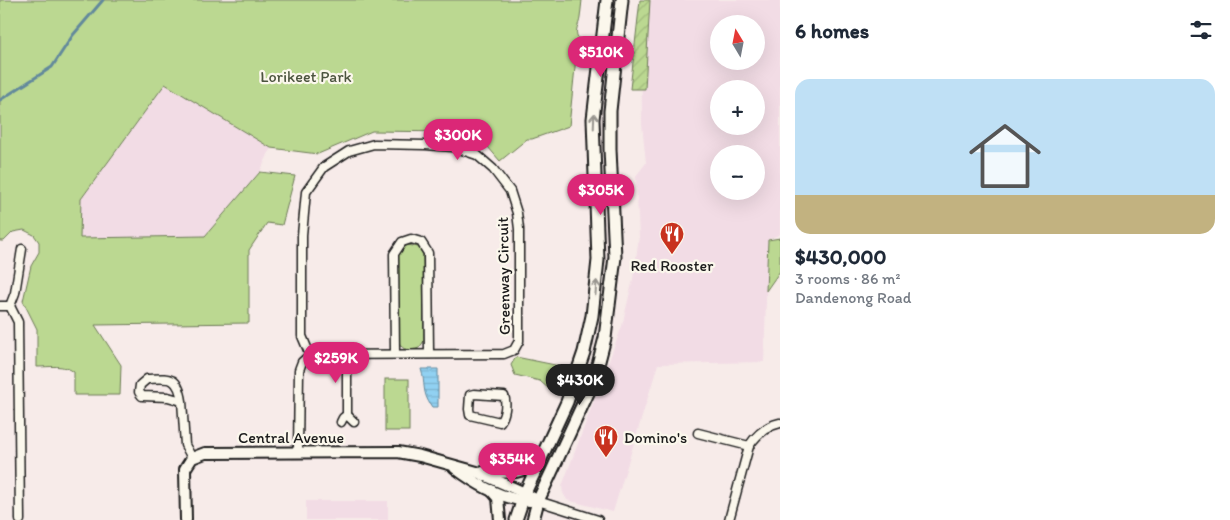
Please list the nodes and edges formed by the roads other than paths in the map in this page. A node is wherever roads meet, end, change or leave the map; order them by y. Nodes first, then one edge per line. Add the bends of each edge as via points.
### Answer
1 (607, 0) edge
2 (622, 0) edge
3 (22, 250) dead end
4 (0, 306) edge
5 (10, 306) junction
6 (347, 354) junction
7 (395, 354) junction
8 (429, 354) junction
9 (310, 355) junction
10 (504, 396) joint
11 (182, 401) junction
12 (347, 415) junction
13 (341, 422) dead end
14 (354, 422) dead end
15 (780, 423) edge
16 (698, 433) dead end
17 (749, 446) junction
18 (298, 452) junction
19 (192, 458) junction
20 (538, 463) junction
21 (452, 466) junction
22 (477, 472) junction
23 (491, 490) junction
24 (523, 497) junction
25 (538, 501) junction
26 (20, 520) edge
27 (186, 520) edge
28 (500, 520) edge
29 (516, 520) edge
30 (533, 520) edge
31 (598, 520) edge
32 (728, 520) edge

20 -> 1 main road via 567,402 584,352 595,298 598,260 593,119
2 - 25 main road via 610,111 615,257 606,338 594,380
3 - 5 street
4 - 5 street
5 - 26 street via 18,322
6 - 7 street, Greenway Circuit
6 - 9 street, Greenway Circuit
6 - 12 street
7 - 8 street, Greenway Circuit
7 - 8 street via 394,254 402,242 411,239 421,242 428,253
8 - 9 street, Greenway Circuit via 504,354 514,350 519,341 517,213 510,191 493,168 477,155 453,147 374,144 350,151 324,167 306,192 302,234 302,336
9 - 18 street via 299,370
10 - 10 street via 506,401 500,422 470,415 470,395
11 - 11 street via 142,396 140,385 147,379 174,381 180,388
11 - 19 street via 185,445
12 - 13 street
12 - 14 street
15 - 17 street via 770,425 756,435
16 - 17 street
17 - 32 street
18 - 19 street, Central Avenue via 205,452
18 - 21 street, Central Avenue via 398,452
19 - 27 street via 185,469
20 - 22 street, Central Avenue via 518,472
20 - 24 main road
21 - 22 street, Central Avenue
21 - 23 street, Central Avenue
22 - 24 street, Central Avenue
23 - 24 street, Central Avenue
23 - 28 street via 498,498
24 - 25 street, Central Avenue
24 - 29 main road
25 - 30 main road
25 - 31 street

